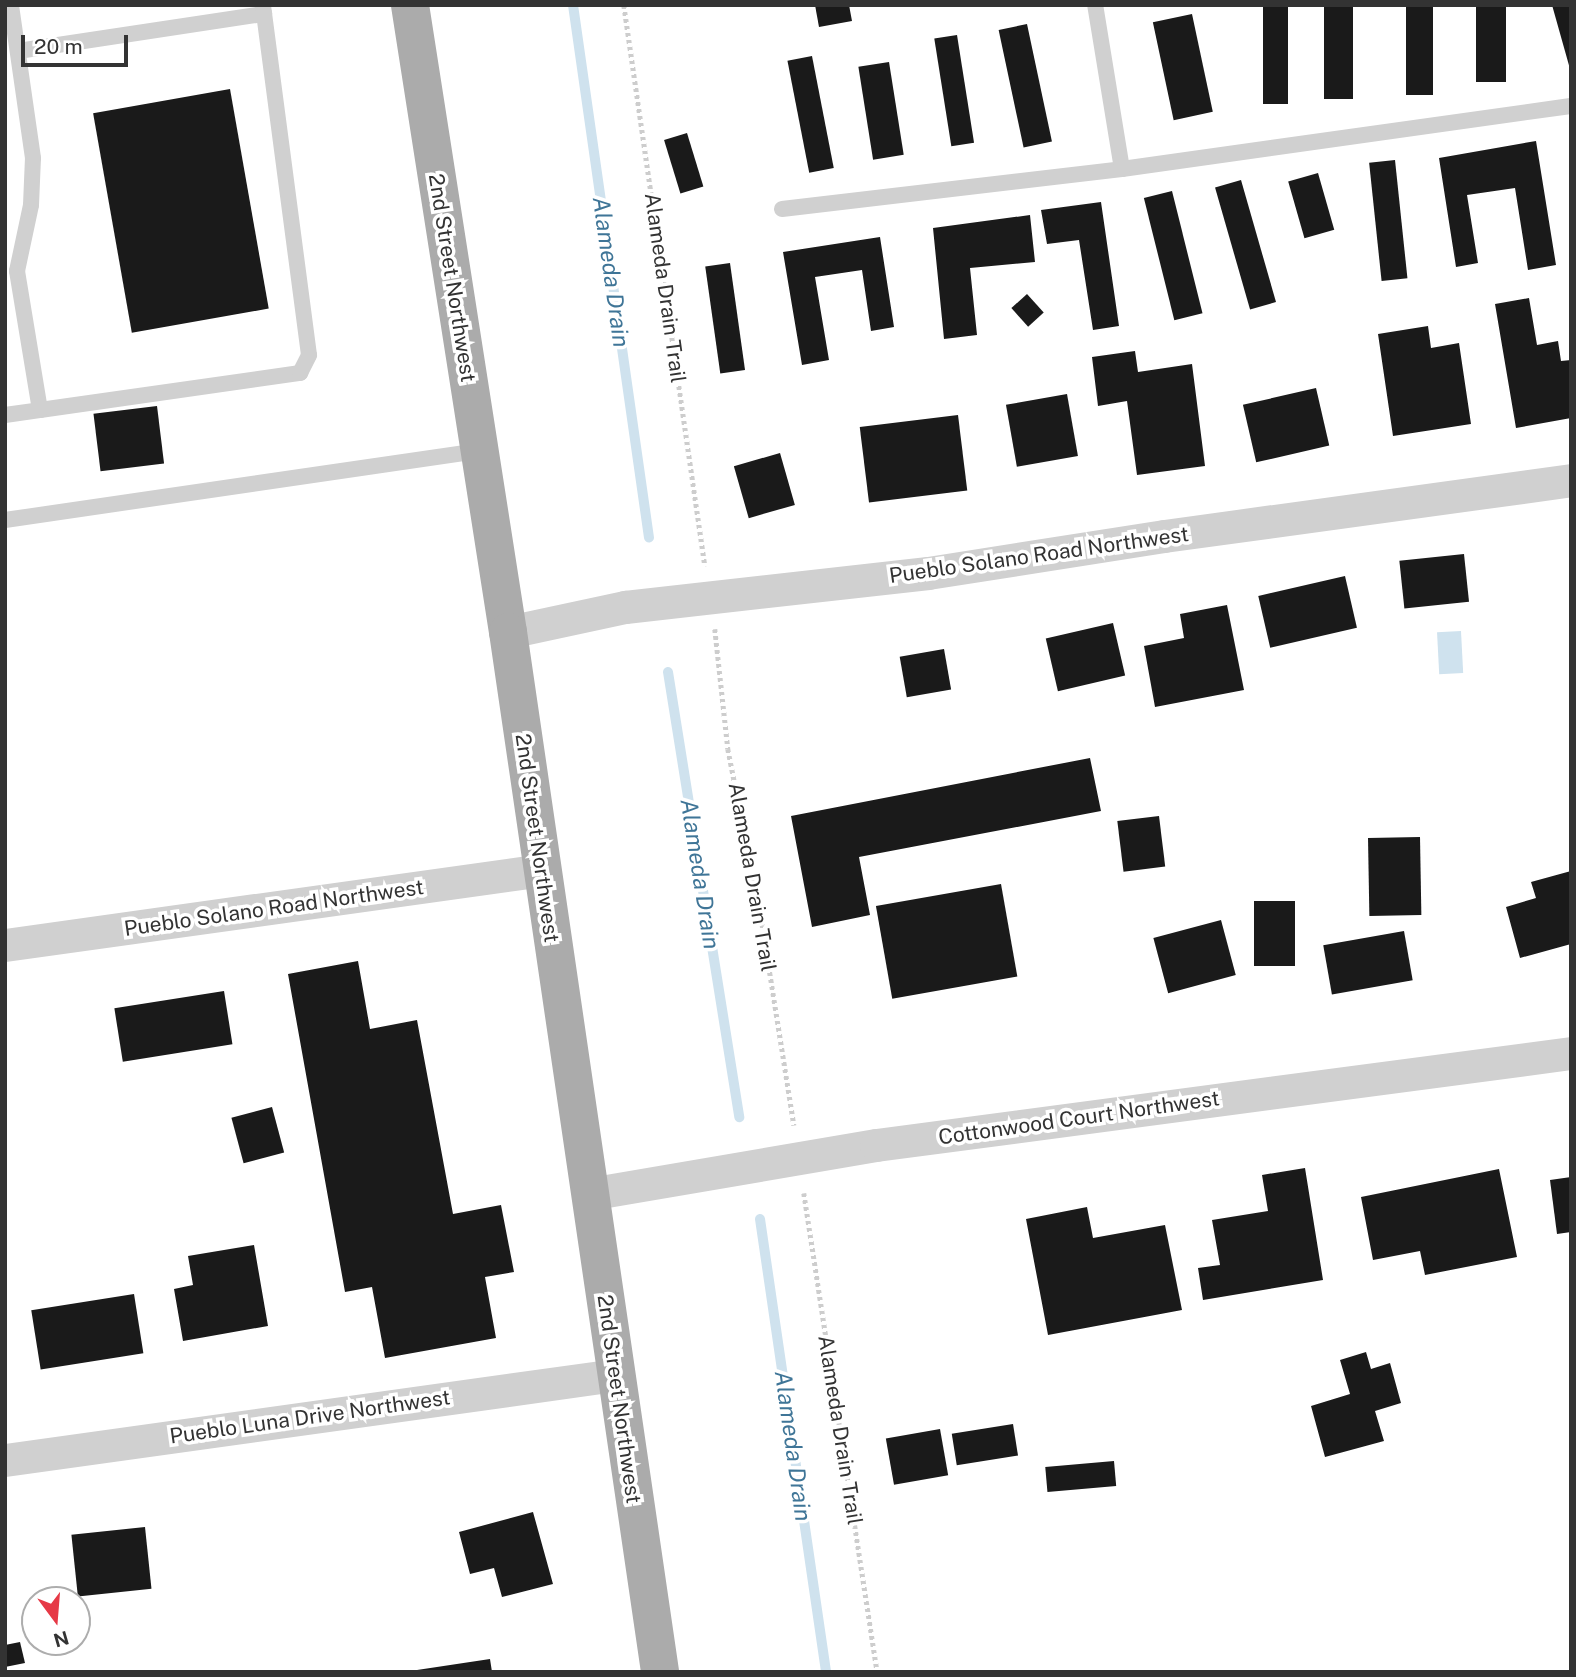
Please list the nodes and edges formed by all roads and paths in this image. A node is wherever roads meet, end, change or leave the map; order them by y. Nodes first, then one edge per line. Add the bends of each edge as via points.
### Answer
1 (11, 5) edge
2 (410, 5) edge
3 (624, 5) edge
4 (1095, 5) edge
5 (263, 10) edge
6 (18, 51) junction
7 (1571, 106) edge
8 (1122, 169) junction
9 (782, 209) dead end
10 (40, 410) junction
11 (5, 415) edge
12 (479, 451) junction
13 (1571, 480) edge
14 (5, 520) edge
15 (706, 570) dead end
16 (715, 625) dead end
17 (508, 632) junction
18 (542, 870) junction
19 (5, 945) edge
20 (1571, 1053) edge
21 (794, 1128) dead end
22 (804, 1189) dead end
23 (589, 1194) junction
24 (615, 1375) junction
25 (5, 1460) edge
26 (660, 1672) edge
27 (877, 1672) edge

1 - 6 lane
2 - 12 main road, 2nd Street Northwest
3 - 15 path, Alameda Drain Trail
4 - 8 lane
5 - 6 lane
5 - 10 lane via 309,355 300,373
6 - 10 lane via 33,158 30,205 17,271
7 - 8 lane
8 - 9 lane
10 - 11 lane
12 - 14 lane
12 - 17 main road, 2nd Street Northwest
13 - 17 street, Pueblo Solano Road Northwest via 928,573 625,607
16 - 21 path, Alameda Drain Trail via 728,749 760,910
17 - 18 main road, 2nd Street Northwest
18 - 19 street, Pueblo Solano Road Northwest
18 - 23 main road, 2nd Street Northwest
20 - 23 street, Cottonwood Court Northwest via 876,1145
22 - 27 path, Alameda Drain Trail
23 - 24 main road, 2nd Street Northwest
24 - 25 street, Pueblo Luna Drive Northwest
24 - 26 main road, 2nd Street Northwest

